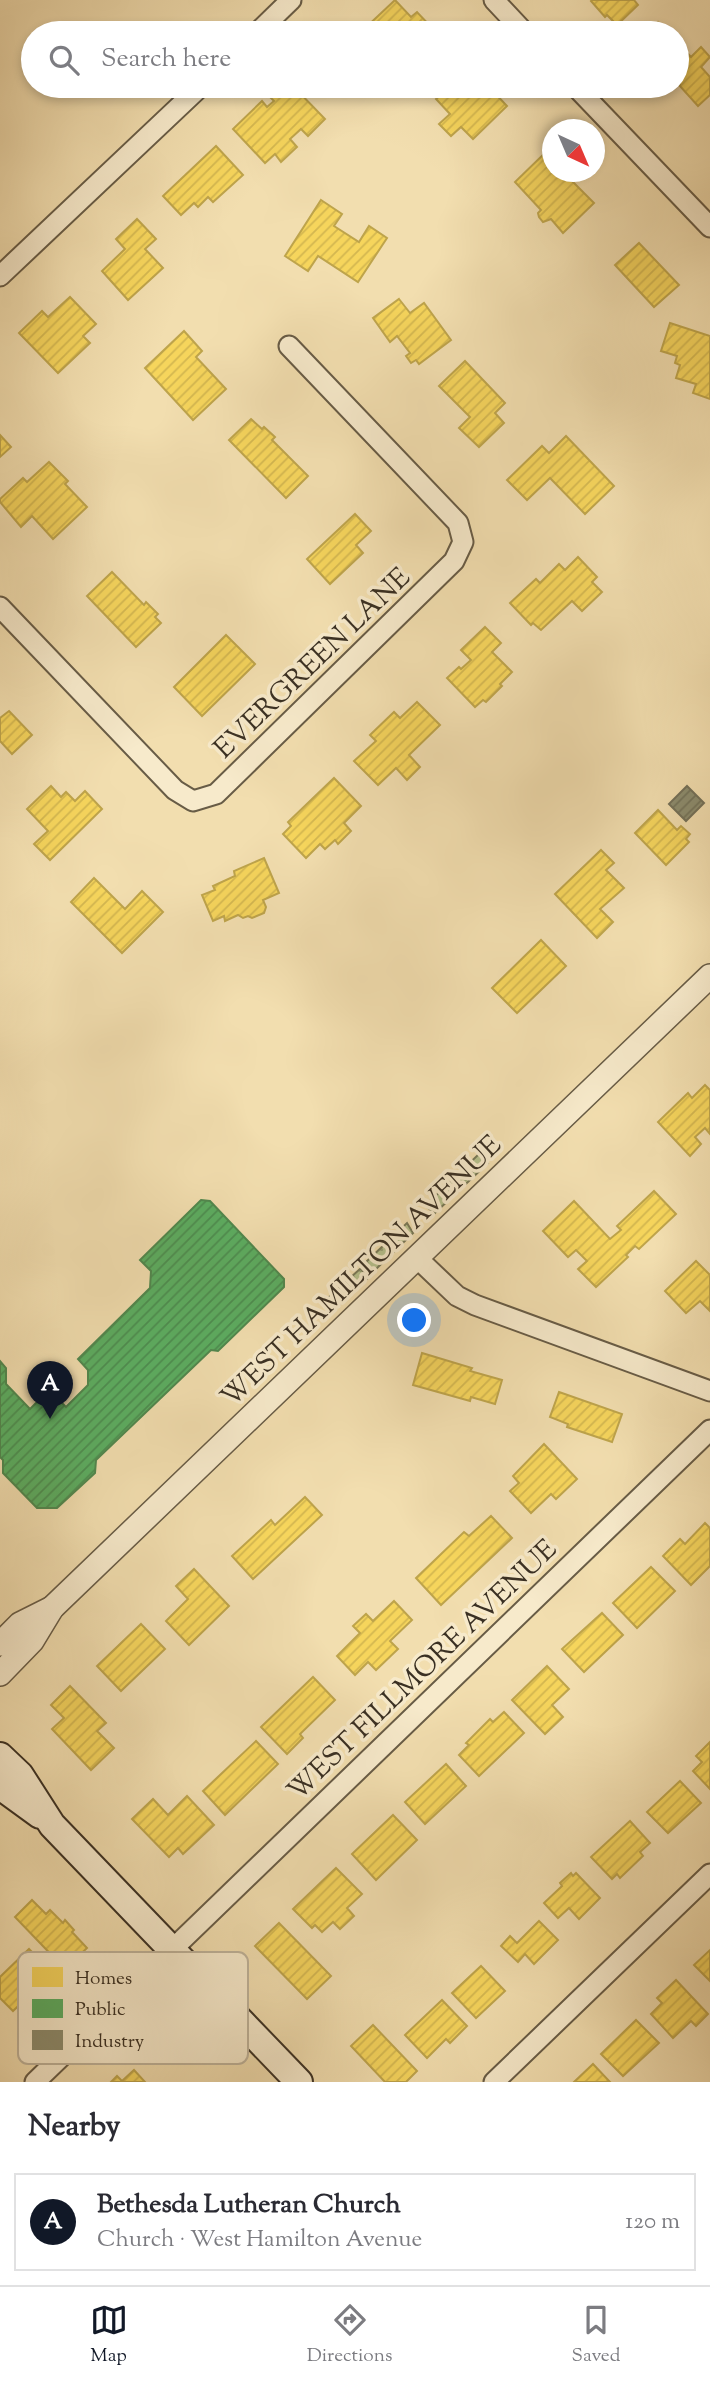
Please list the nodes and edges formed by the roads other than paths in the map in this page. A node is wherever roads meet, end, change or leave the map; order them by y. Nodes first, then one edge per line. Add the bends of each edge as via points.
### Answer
1 (291, 0) edge
2 (494, 0) edge
3 (269, 21) edge
4 (514, 21) edge
5 (188, 98) edge
6 (586, 98) edge
7 (710, 227) edge
8 (0, 276) edge
9 (289, 346) dead end
10 (0, 607) edge
11 (710, 976) edge
12 (416, 1257) junction
13 (710, 1391) edge
14 (710, 1430) edge
15 (52, 1608) junction
16 (0, 1644) edge
17 (0, 1674) edge
18 (0, 1756) edge
19 (0, 1786) edge
20 (52, 1825) junction
21 (710, 1874) edge
22 (172, 1949) junction
23 (169, 1952) edge
24 (175, 1952) edge
25 (248, 2029) edge
26 (54, 2064) edge
27 (35, 2082) edge
28 (299, 2082) edge
29 (494, 2082) edge

1 - 3 street
2 - 4 street
5 - 8 street
6 - 7 street
9 - 10 street, EVERGREEN LANE via 458,523 463,542 454,561 216,794 193,801 176,790
11 - 12 street, WEST HAMILTON AVENUE
12 - 13 street via 457,1296 475,1305
12 - 15 street, WEST HAMILTON AVENUE
14 - 22 street, WEST FILLMORE AVENUE
15 - 16 street, WEST HAMILTON AVENUE via 19,1624
15 - 17 street, WEST HAMILTON AVENUE via 32,1641
18 - 20 main road via 20,1775
19 - 20 main road
20 - 22 main road
21 - 29 street
22 - 23 street, WEST FILLMORE AVENUE
22 - 24 main road
25 - 28 main road
26 - 27 street, WEST FILLMORE AVENUE

